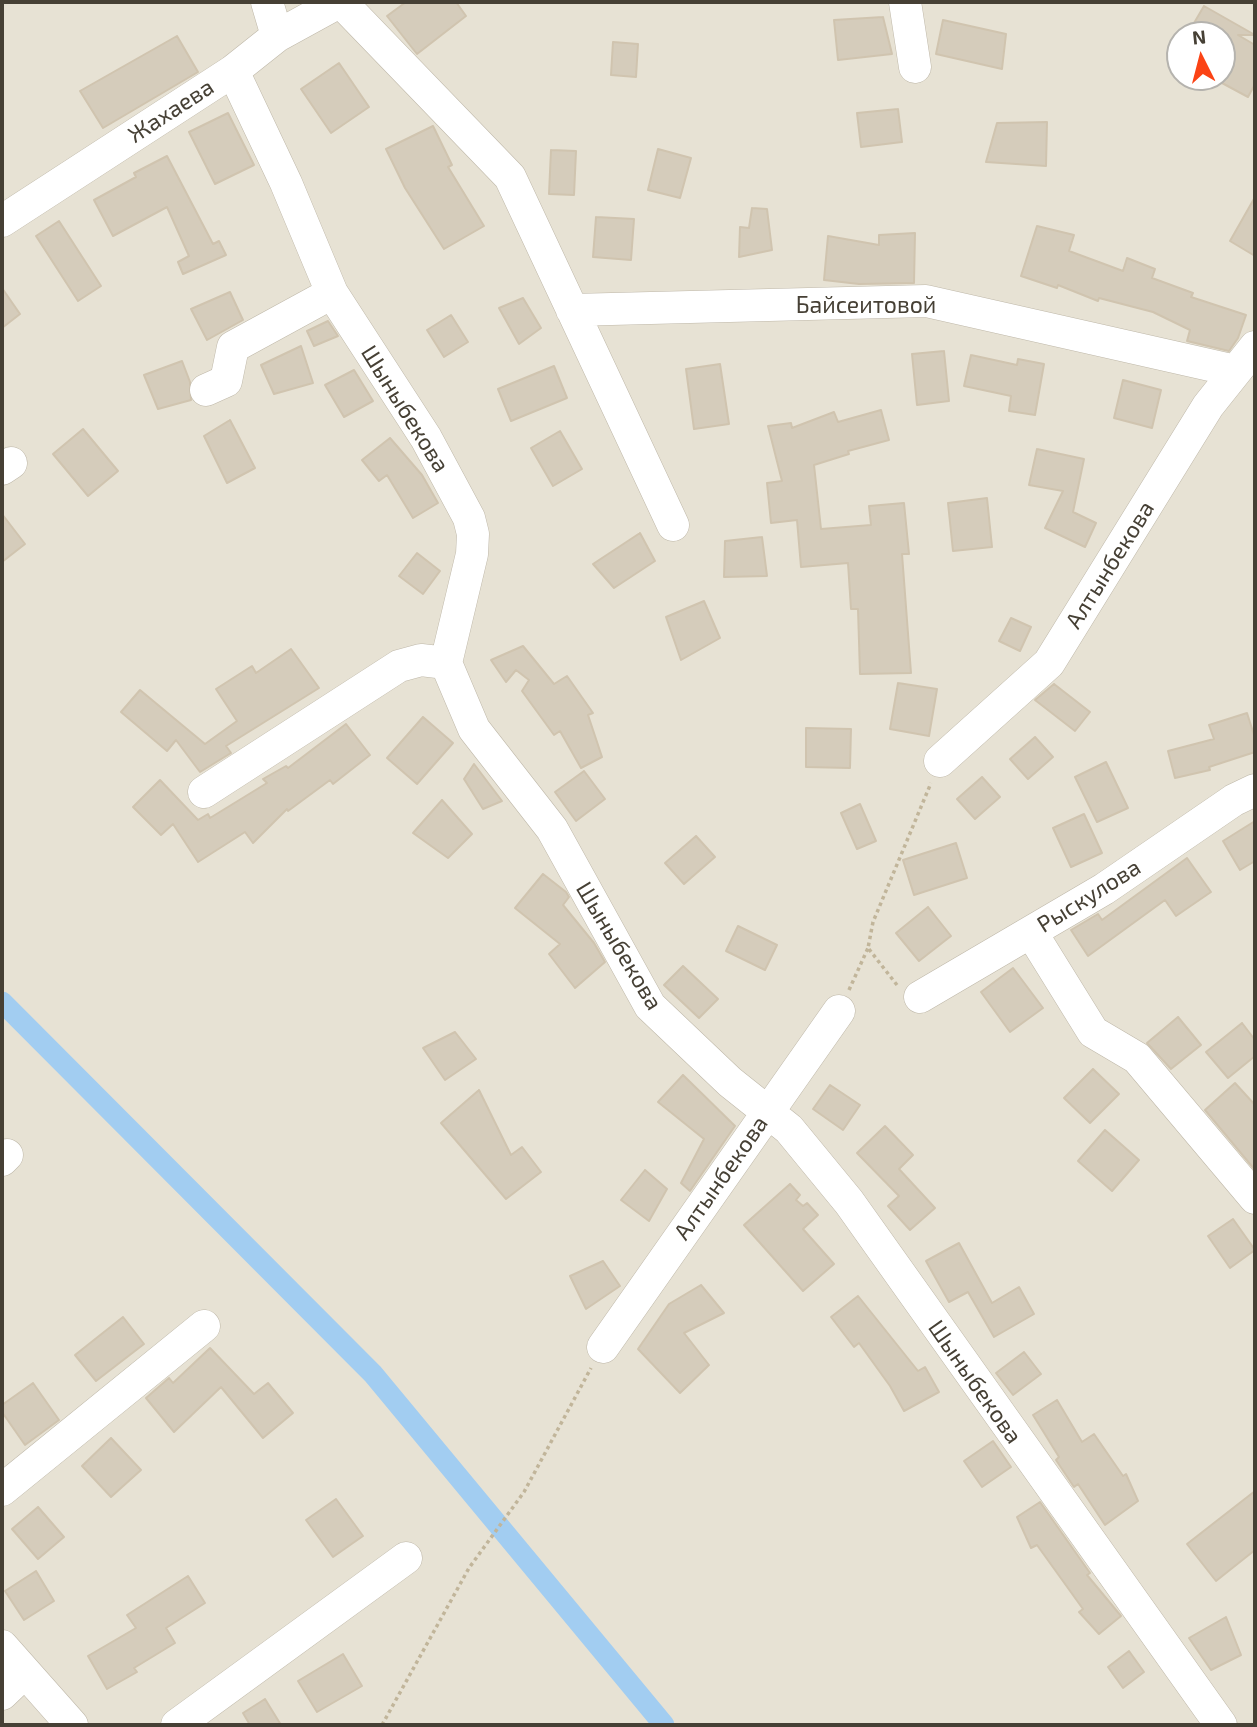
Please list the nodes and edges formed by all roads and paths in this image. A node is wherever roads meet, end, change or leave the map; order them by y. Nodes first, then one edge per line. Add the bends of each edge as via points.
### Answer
1 (267, 2) edge
2 (340, 2) edge
3 (905, 2) edge
4 (276, 36) junction
5 (915, 67) dead end
6 (233, 71) junction
7 (2, 221) edge
8 (332, 293) junction
9 (572, 310) junction
10 (1246, 359) edge
11 (206, 390) dead end
12 (673, 524) dead end
13 (446, 663) junction
14 (940, 761) joint
15 (1255, 790) edge
16 (204, 792) dead end
17 (1031, 932) junction
18 (868, 947) junction
19 (920, 997) joint
20 (839, 1011) joint
21 (767, 1111) junction
22 (1255, 1198) edge
23 (204, 1326) dead end
24 (603, 1347) joint
25 (2, 1490) edge
26 (406, 1558) dead end
27 (2, 1646) edge
28 (25, 1672) junction
29 (2, 1694) edge
30 (72, 1725) edge
31 (177, 1725) edge
32 (382, 1725) edge
33 (1221, 1725) edge

1 - 4 street
2 - 4 street, Жахаева
2 - 9 street via 510,177
3 - 5 street
4 - 6 street, Жахаева
6 - 7 street, Жахаева
6 - 8 street, Шыныбекова
8 - 11 street via 233,347 226,381
8 - 13 street, Шыныбекова via 426,438 469,518 472,554
9 - 10 street, Байсеитовой via 926,301
9 - 12 street
10 - 14 street, Алтынбекова via 1208,406 1049,663
13 - 16 street via 421,660 399,666
13 - 21 street, Шыныбекова via 474,729 552,829 650,1006
14 - 18 path via 873,922
15 - 17 street, Рыскулова
17 - 19 street, Рыскулова
17 - 22 street via 1093,1032 1137,1058
18 - 19 path via 907,998
18 - 20 path
20 - 21 street, Алтынбекова
21 - 24 street, Алтынбекова
21 - 33 street, Шыныбекова via 789,1129 849,1202
23 - 25 street
24 - 32 path via 524,1492 469,1568
26 - 31 street
27 - 28 street
28 - 29 street
28 - 30 street

